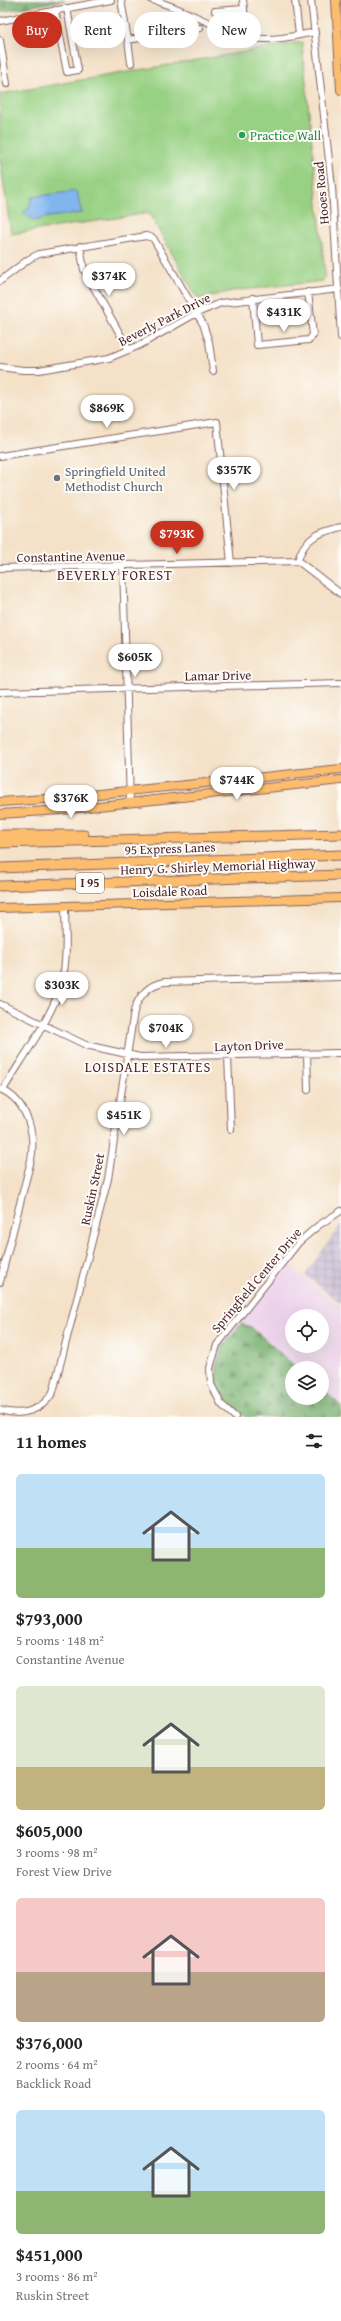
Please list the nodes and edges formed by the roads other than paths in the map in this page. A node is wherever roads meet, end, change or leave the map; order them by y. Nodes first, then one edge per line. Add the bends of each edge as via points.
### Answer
1 (111, 0) edge
2 (121, 0) edge
3 (152, 0) edge
4 (243, 0) edge
5 (295, 0) edge
6 (311, 0) edge
7 (336, 0) edge
8 (67, 8) junction
9 (244, 9) junction
10 (55, 10) junction
11 (215, 12) dead end
12 (244, 12) edge
13 (207, 20) edge
14 (0, 21) edge
15 (200, 28) dead end
16 (315, 32) junction
17 (299, 35) junction
18 (261, 38) edge
19 (0, 40) edge
20 (128, 40) junction
21 (2, 63) edge
22 (131, 63) dead end
23 (7, 84) dead end
24 (341, 90) edge
25 (80, 246) junction
26 (0, 281) edge
27 (339, 289) junction
28 (308, 292) junction
29 (253, 298) junction
30 (197, 313) junction
31 (341, 338) edge
32 (129, 350) junction
33 (0, 367) edge
34 (213, 371) dead end
35 (0, 456) edge
36 (341, 527) edge
37 (298, 561) junction
38 (232, 563) junction
39 (123, 565) junction
40 (0, 568) edge
41 (341, 594) edge
42 (341, 683) edge
43 (126, 689) junction
44 (0, 692) edge
45 (341, 769) edge
46 (341, 780) edge
47 (130, 792) junction
48 (0, 802) edge
49 (130, 803) junction
50 (0, 814) edge
51 (341, 834) edge
52 (0, 835) edge
53 (134, 839) junction
54 (0, 843) edge
55 (341, 855) edge
56 (0, 868) edge
57 (341, 875) edge
58 (0, 886) edge
59 (341, 898) edge
60 (65, 906) junction
61 (0, 908) edge
62 (341, 977) edge
63 (0, 1004) edge
64 (42, 1024) junction
65 (341, 1053) edge
66 (307, 1054) junction
67 (127, 1055) junction
68 (228, 1056) junction
69 (1, 1089) edge
70 (308, 1090) dead end
71 (231, 1129) dead end
72 (341, 1211) edge
73 (0, 1282) edge
74 (0, 1410) edge
75 (236, 1417) edge

1 - 8 street
2 - 20 street
3 - 13 street
4 - 9 street
5 - 17 street
6 - 16 street, Hooes Road
7 - 24 main road
8 - 10 street
8 - 10 street via 78,70 66,72
9 - 11 street
9 - 12 street
10 - 14 street
15 - 20 street
16 - 17 street
16 - 27 street, Hooes Road via 332,187
17 - 18 street
19 - 21 street
20 - 22 street
21 - 23 street
25 - 26 street via 39,254
25 - 30 street via 149,236 157,242
25 - 32 street via 84,270
27 - 28 street, Beverly Park Drive
27 - 31 street, Hooes Road
28 - 29 street, Beverly Park Drive
28 - 29 street via 313,335 309,340 257,345
29 - 30 street, Beverly Park Drive via 221,303
30 - 32 street, Beverly Park Drive
30 - 34 street via 209,342
32 - 33 street, Beverly Park Drive via 109,358 39,370
35 - 38 street via 217,422
36 - 37 street via 320,533 309,540 300,550
37 - 38 street, Constantine Avenue
37 - 41 street
38 - 39 street, Constantine Avenue
39 - 40 street, Constantine Avenue
39 - 43 street
42 - 43 street, Lamar Drive
43 - 44 street, Lamar Drive
43 - 47 street
45 - 47 main road
46 - 49 main road
47 - 48 main road
47 - 49 street
49 - 50 main road
51 - 53 highway
52 - 53 highway via 71,834
53 - 54 highway
55 - 56 highway, 95 Express Lanes
57 - 58 highway, Henry G. Shirley Memorial Highway / I 95
59 - 60 main road, Loisdale Road
60 - 61 main road, Loisdale Road
60 - 64 street via 63,975 55,1000
62 - 67 street, Ruskin Street via 158,983 145,991 136,1003
63 - 64 street, Layton Drive
64 - 67 street, Layton Drive via 86,1045
64 - 69 street
65 - 66 street, Layton Drive
66 - 68 street, Layton Drive
66 - 70 street
67 - 68 street, Layton Drive via 157,1058
67 - 74 street, Ruskin Street via 108,1178 56,1384 50,1397 39,1408 24,1413 7,1413
68 - 71 street
69 - 73 street via 23,1110 30,1126 33,1144
72 - 75 street, Springfield Center Drive via 299,1242 217,1345 210,1368 211,1384 221,1404

